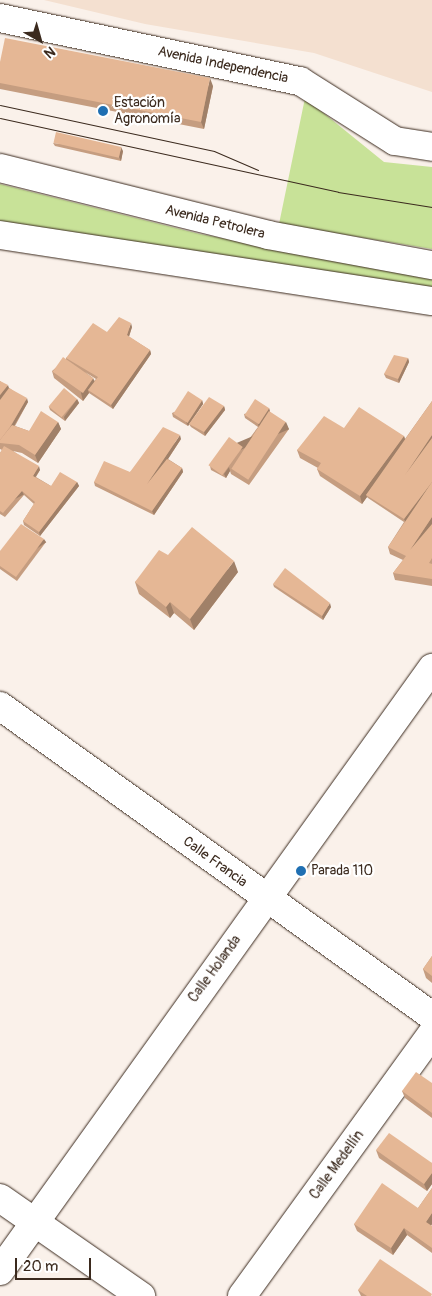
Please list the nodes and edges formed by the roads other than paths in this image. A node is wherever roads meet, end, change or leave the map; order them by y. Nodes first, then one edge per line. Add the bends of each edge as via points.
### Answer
1 (0, 18) edge
2 (432, 146) edge
3 (0, 168) edge
4 (0, 235) edge
5 (432, 265) edge
6 (432, 301) edge
7 (432, 668) edge
8 (0, 706) edge
9 (266, 899) junction
10 (432, 1016) edge
11 (432, 1034) edge
12 (0, 1198) edge
13 (34, 1222) junction
14 (0, 1271) edge
15 (140, 1296) edge
16 (242, 1296) edge

1 - 2 main road, Avenida Independencia via 300,81 395,141
3 - 5 main road, Avenida Petrolera via 268,235
4 - 6 main road
7 - 9 main road, Calle Holanda
8 - 9 main road, Calle Francia
9 - 10 main road, Calle Francia
9 - 13 main road, Calle Holanda
11 - 16 main road, Calle Medellín
12 - 13 main road
13 - 14 main road, Calle Holanda
13 - 15 main road

